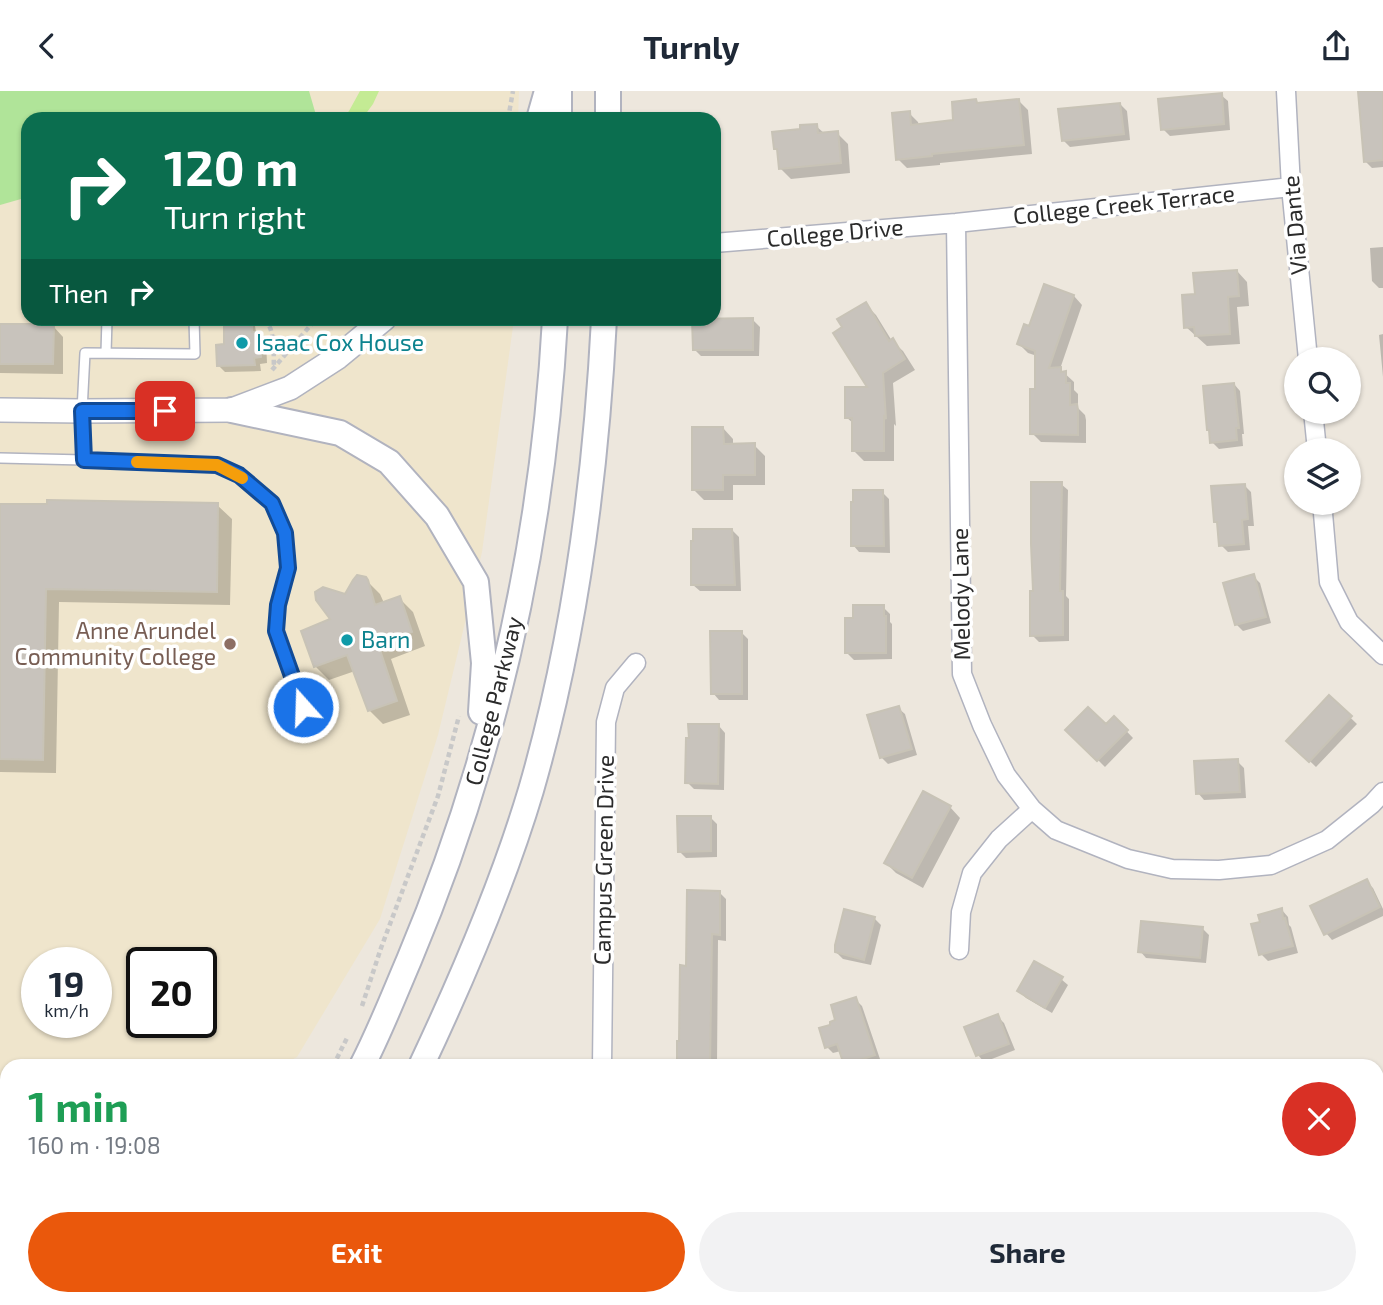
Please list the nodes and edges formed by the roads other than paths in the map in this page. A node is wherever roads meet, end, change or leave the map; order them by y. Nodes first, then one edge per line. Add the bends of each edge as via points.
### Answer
1 (547, 91) edge
2 (559, 91) edge
3 (608, 91) edge
4 (1286, 91) edge
5 (541, 112) edge
6 (559, 112) edge
7 (608, 112) edge
8 (1291, 187) junction
9 (956, 223) junction
10 (721, 242) edge
11 (107, 326) edge
12 (194, 326) edge
13 (375, 326) edge
14 (554, 326) edge
15 (604, 326) edge
16 (1307, 347) edge
17 (106, 353) junction
18 (0, 410) edge
19 (232, 410) junction
20 (82, 411) junction
21 (0, 458) edge
22 (84, 460) junction
23 (1323, 515) edge
24 (1383, 655) edge
25 (636, 663) dead end
26 (312, 732) dead end
27 (476, 778) junction
28 (1383, 792) edge
29 (1032, 809) junction
30 (959, 950) dead end
31 (366, 1059) edge
32 (424, 1059) edge
33 (602, 1059) edge

1 - 5 main road
2 - 6 main road
3 - 7 main road
4 - 8 street, Via Dante
8 - 9 street, College Creek Terrace
8 - 16 street, Via Dante
9 - 10 street, College Drive
9 - 29 street, Melody Lane via 962,674 1006,775
11 - 17 lane
12 - 17 lane via 195,354
13 - 19 street via 290,387
14 - 27 main road, College Parkway via 542,468 529,550
15 - 32 main road via 587,513 566,650 531,790 493,900
17 - 20 lane via 85,353
18 - 20 street
19 - 20 street
19 - 27 main road via 340,433 389,462 437,516 476,582 484,663
20 - 22 lane
21 - 22 lane
22 - 26 lane via 217,465 239,475 272,503 285,533 288,568 276,631
23 - 24 street via 1329,582 1349,622
25 - 33 street, Campus Green Drive via 615,688 606,723
27 - 31 main road, College Parkway via 435,898
28 - 29 street, Melody Lane via 1327,840 1270,865 1219,870 1172,869 1128,859 1056,830
29 - 30 street via 999,839 972,873 961,912

